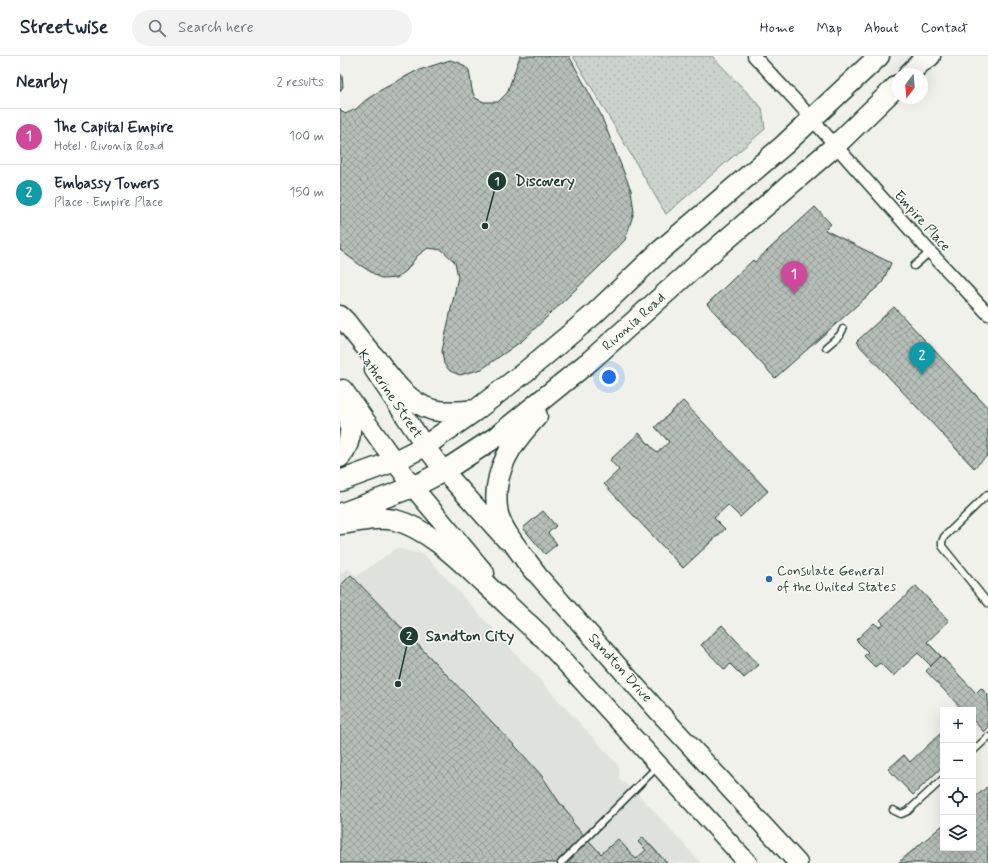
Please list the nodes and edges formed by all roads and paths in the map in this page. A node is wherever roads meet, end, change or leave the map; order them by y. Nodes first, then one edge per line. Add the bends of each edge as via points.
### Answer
1 (754, 56) edge
2 (879, 56) edge
3 (930, 56) edge
4 (915, 68) edge
5 (892, 91) edge
6 (811, 119) junction
7 (835, 146) junction
8 (930, 252) junction
9 (914, 266) dead end
10 (988, 314) edge
11 (340, 316) edge
12 (340, 322) edge
13 (843, 329) dead end
14 (826, 347) dead end
15 (591, 360) junction
16 (340, 386) edge
17 (340, 393) edge
18 (476, 410) junction
19 (425, 446) junction
20 (340, 456) edge
21 (395, 461) junction
22 (444, 470) junction
23 (340, 481) edge
24 (413, 486) junction
25 (988, 494) edge
26 (340, 514) edge
27 (340, 524) edge
28 (534, 571) junction
29 (988, 603) edge
30 (540, 635) junction
31 (988, 737) edge
32 (976, 748) edge
33 (659, 764) junction
34 (942, 779) edge
35 (892, 810) dead end
36 (561, 863) edge
37 (748, 863) edge
38 (798, 863) edge

1 - 6 street, Empire Place
2 - 6 main road
3 - 4 main road
5 - 7 main road, Rivonia Road
6 - 7 street, Empire Place
6 - 18 main road via 660,251 593,315
7 - 8 street, Empire Place
7 - 15 main road, Rivonia Road via 703,259
8 - 9 lane
8 - 10 street, Empire Place
11 - 18 main road via 394,383 417,403 432,410 447,412
12 - 19 main road, Katherine Street
13 - 14 lane
15 - 22 main road, Rivonia Road via 496,437
15 - 28 main road via 519,436 509,451 500,474 496,497 498,514 507,534
16 - 21 main road
17 - 20 main road via 346,407 350,438
18 - 19 main road
19 - 21 main road
19 - 22 main road, Katherine Street
21 - 23 main road
21 - 24 main road
22 - 24 main road, Rivonia Road
22 - 28 main road, Sandton Drive
24 - 26 main road, Rivonia Road
24 - 30 main road via 475,563
25 - 29 lane via 944,536 942,546
27 - 30 main road via 380,518 410,525 425,533 470,570
28 - 38 main road, Sandton Drive
30 - 33 main road
31 - 32 lane
33 - 36 lane
33 - 37 main road
34 - 35 lane via 908,811 901,814

